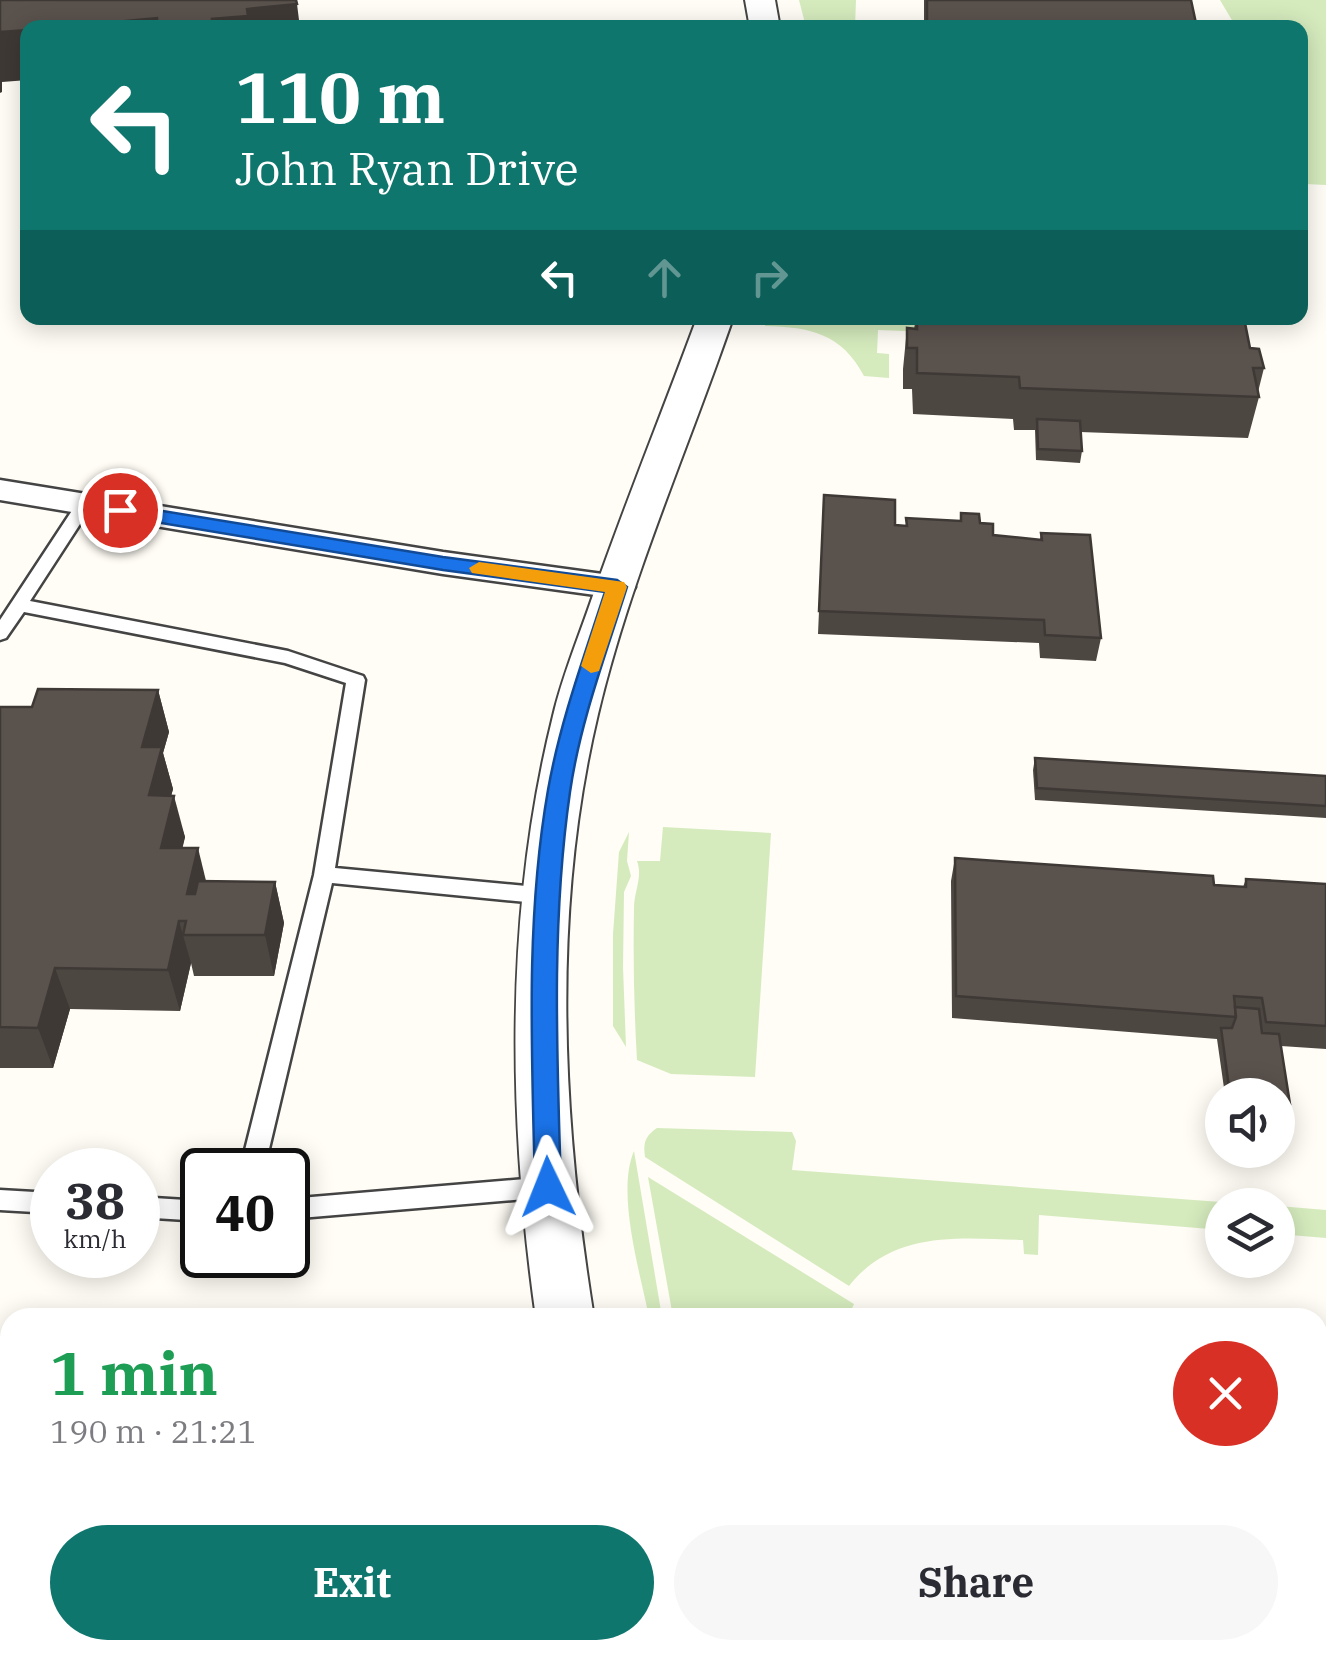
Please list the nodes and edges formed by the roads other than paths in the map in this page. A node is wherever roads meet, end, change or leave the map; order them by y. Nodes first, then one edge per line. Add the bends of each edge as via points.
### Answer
1 (712, 325) edge
2 (0, 490) edge
3 (85, 504) junction
4 (617, 587) junction
5 (19, 605) junction
6 (0, 634) edge
7 (324, 875) junction
8 (549, 896) junction
9 (257, 1148) edge
10 (548, 1187) junction
11 (0, 1200) edge
12 (30, 1202) edge
13 (310, 1207) edge
14 (564, 1308) edge

1 - 4 street
2 - 3 street
3 - 4 street
3 - 5 lane
4 - 8 street via 576,712 559,792
5 - 6 lane
5 - 7 lane via 288,657 356,680
7 - 8 lane
7 - 9 lane
8 - 10 street via 542,974
10 - 13 lane
10 - 14 street
11 - 12 lane

